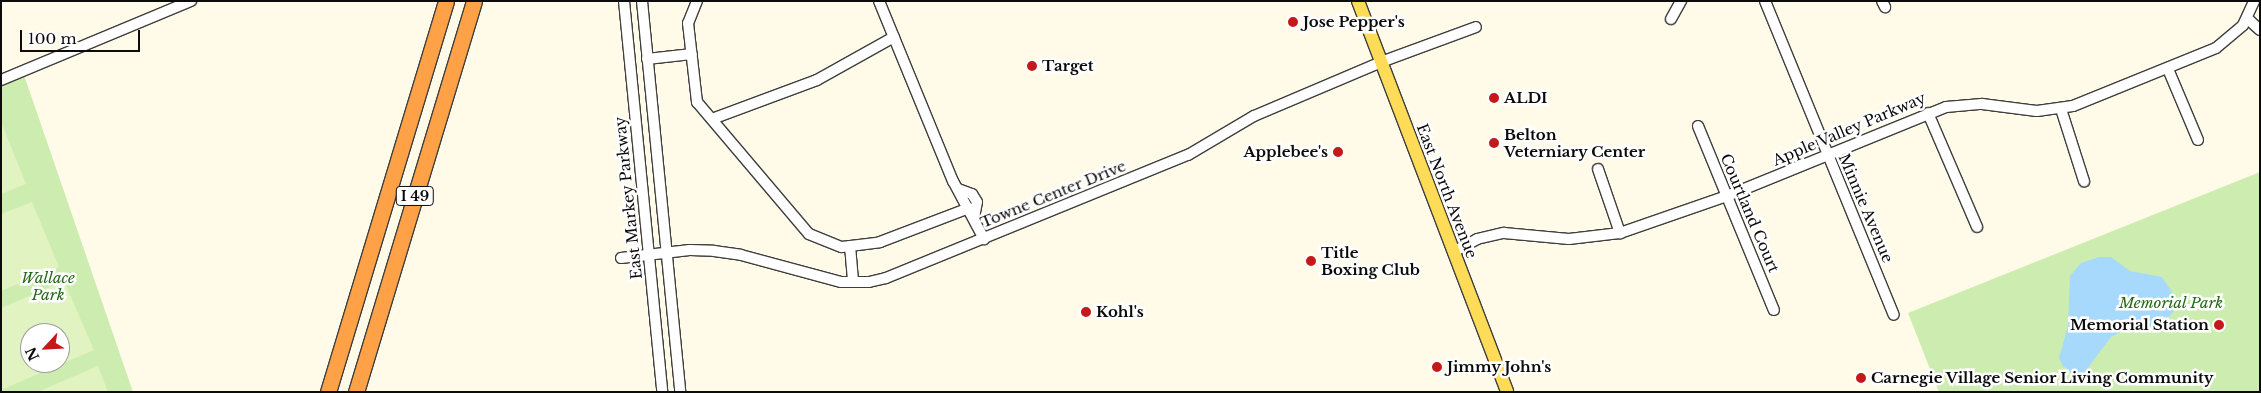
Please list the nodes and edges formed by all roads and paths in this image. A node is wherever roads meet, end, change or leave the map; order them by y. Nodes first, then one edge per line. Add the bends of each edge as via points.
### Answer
1 (191, 1) edge
2 (446, 1) edge
3 (474, 1) edge
4 (624, 1) edge
5 (642, 1) edge
6 (697, 1) edge
7 (879, 1) edge
8 (1358, 1) edge
9 (1681, 1) edge
10 (1765, 1) edge
11 (2254, 1) edge
12 (1670, 19) dead end
13 (2248, 19) junction
14 (1476, 27) dead end
15 (2260, 30) edge
16 (894, 37) junction
17 (692, 54) junction
18 (648, 58) junction
19 (1381, 62) junction
20 (2168, 69) junction
21 (1, 80) edge
22 (2061, 109) junction
23 (1928, 113) junction
24 (712, 119) junction
25 (1698, 126) dead end
26 (2198, 140) dead end
27 (1828, 155) junction
28 (1598, 169) dead end
29 (2084, 182) dead end
30 (958, 189) junction
31 (1727, 196) junction
32 (969, 208) junction
33 (974, 218) junction
34 (1977, 227) dead end
35 (1620, 234) junction
36 (984, 239) junction
37 (850, 246) junction
38 (666, 252) junction
39 (1453, 252) junction
40 (649, 254) junction
41 (621, 258) dead end
42 (853, 282) junction
43 (1774, 310) dead end
44 (1894, 315) dead end
45 (328, 392) edge
46 (356, 392) edge
47 (662, 392) edge
48 (680, 392) edge
49 (1507, 392) edge

1 - 21 street
2 - 45 highway, I 49
3 - 46 highway, I 49
4 - 40 street, East Markey Parkway
5 - 18 street
6 - 17 street via 688,23
7 - 16 street
8 - 19 main road, East North Avenue
9 - 12 street
10 - 27 street, Minnie Avenue
11 - 13 street
13 - 15 street
13 - 20 street, Apple Valley Parkway via 2221,45
14 - 19 street, Towne Center Drive
16 - 24 street via 817,80
16 - 30 street
17 - 18 street
17 - 24 street via 697,102
18 - 38 street
19 - 36 street, Towne Center Drive via 1254,116 1188,155
19 - 39 main road, East North Avenue
20 - 22 street, Apple Valley Parkway
20 - 26 street
22 - 23 street, Apple Valley Parkway via 2037,111 1972,104
22 - 29 street
23 - 27 street, Apple Valley Parkway
23 - 34 street
24 - 37 street via 809,234 842,247
25 - 31 street, Courtland Court
27 - 31 street, Apple Valley Parkway
27 - 44 street, Minnie Avenue
28 - 35 street
30 - 32 street
30 - 33 street via 972,194 977,202
31 - 35 street, Apple Valley Parkway
31 - 43 street, Courtland Court
32 - 33 street
32 - 37 street via 880,242
33 - 36 street
35 - 39 street, Apple Valley Parkway via 1569,239 1504,233 1477,239
36 - 42 street, Towne Center Drive via 886,278
37 - 42 street
38 - 40 street, Towne Center Drive
38 - 42 street, Towne Center Drive via 690,250 741,254 811,276
38 - 48 street
39 - 49 main road, East North Avenue
40 - 41 street, Towne Center Drive
40 - 47 street, East Markey Parkway

